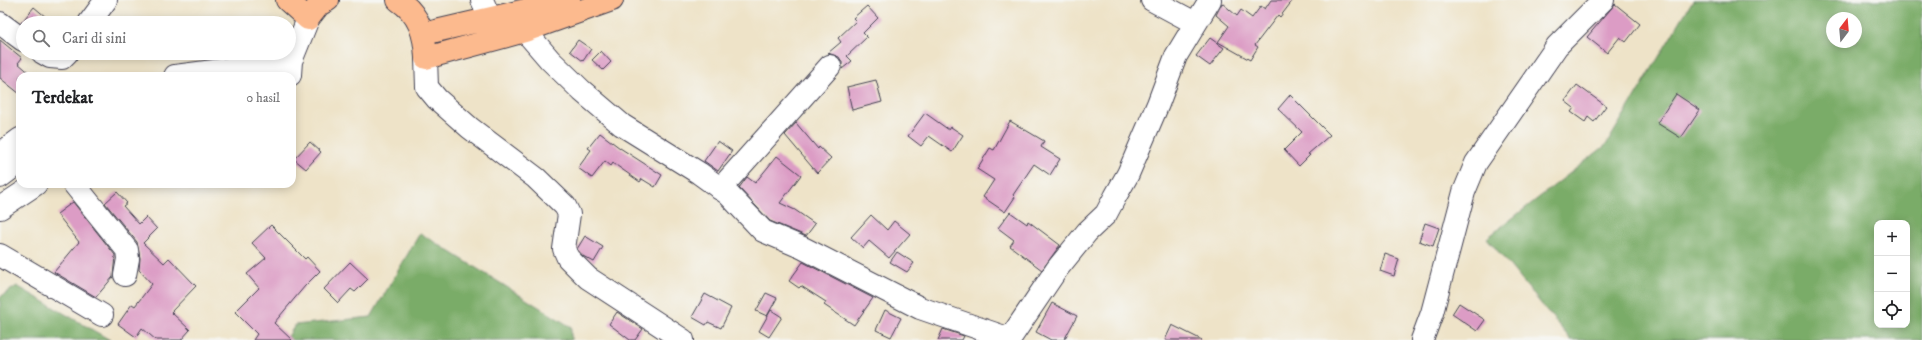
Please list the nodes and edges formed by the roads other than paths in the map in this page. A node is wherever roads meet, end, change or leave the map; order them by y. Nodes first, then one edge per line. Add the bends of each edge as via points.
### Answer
1 (106, 0) edge
2 (287, 0) edge
3 (398, 0) edge
4 (569, 0) edge
5 (612, 0) edge
6 (1152, 0) edge
7 (1210, 0) edge
8 (1603, 0) edge
9 (317, 6) edge
10 (486, 9) edge
11 (94, 16) edge
12 (0, 23) edge
13 (1195, 23) junction
14 (525, 31) junction
15 (423, 34) junction
16 (16, 35) edge
17 (296, 54) edge
18 (426, 58) junction
19 (830, 66) dead end
20 (290, 68) edge
21 (232, 72) edge
22 (16, 142) edge
23 (0, 154) edge
24 (16, 165) edge
25 (0, 177) edge
26 (30, 188) edge
27 (77, 188) edge
28 (720, 189) junction
29 (0, 208) edge
30 (0, 255) edge
31 (125, 275) dead end
32 (102, 315) dead end
33 (1010, 339) edge
34 (683, 340) edge
35 (1422, 340) edge

1 - 11 street
2 - 9 main road
3 - 15 main road via 411,10 419,21
4 - 10 main road
5 - 14 main road
6 - 13 street
7 - 13 street
8 - 35 street via 1557,46 1476,163 1464,192 1432,313
9 - 17 street
10 - 15 main road
12 - 16 street
13 - 33 street via 1171,67 1128,174 1106,214 1087,232 1057,269
14 - 18 main road
14 - 28 street via 550,60 622,126
15 - 18 main road
18 - 34 street via 427,87 437,99 470,128 536,178 565,206 569,214 564,249 568,258 588,278
19 - 28 street
20 - 21 street
22 - 23 street
24 - 25 street
26 - 29 street
27 - 31 street via 127,250 128,263
28 - 33 street via 728,194 762,231 804,248 920,308
30 - 32 street

